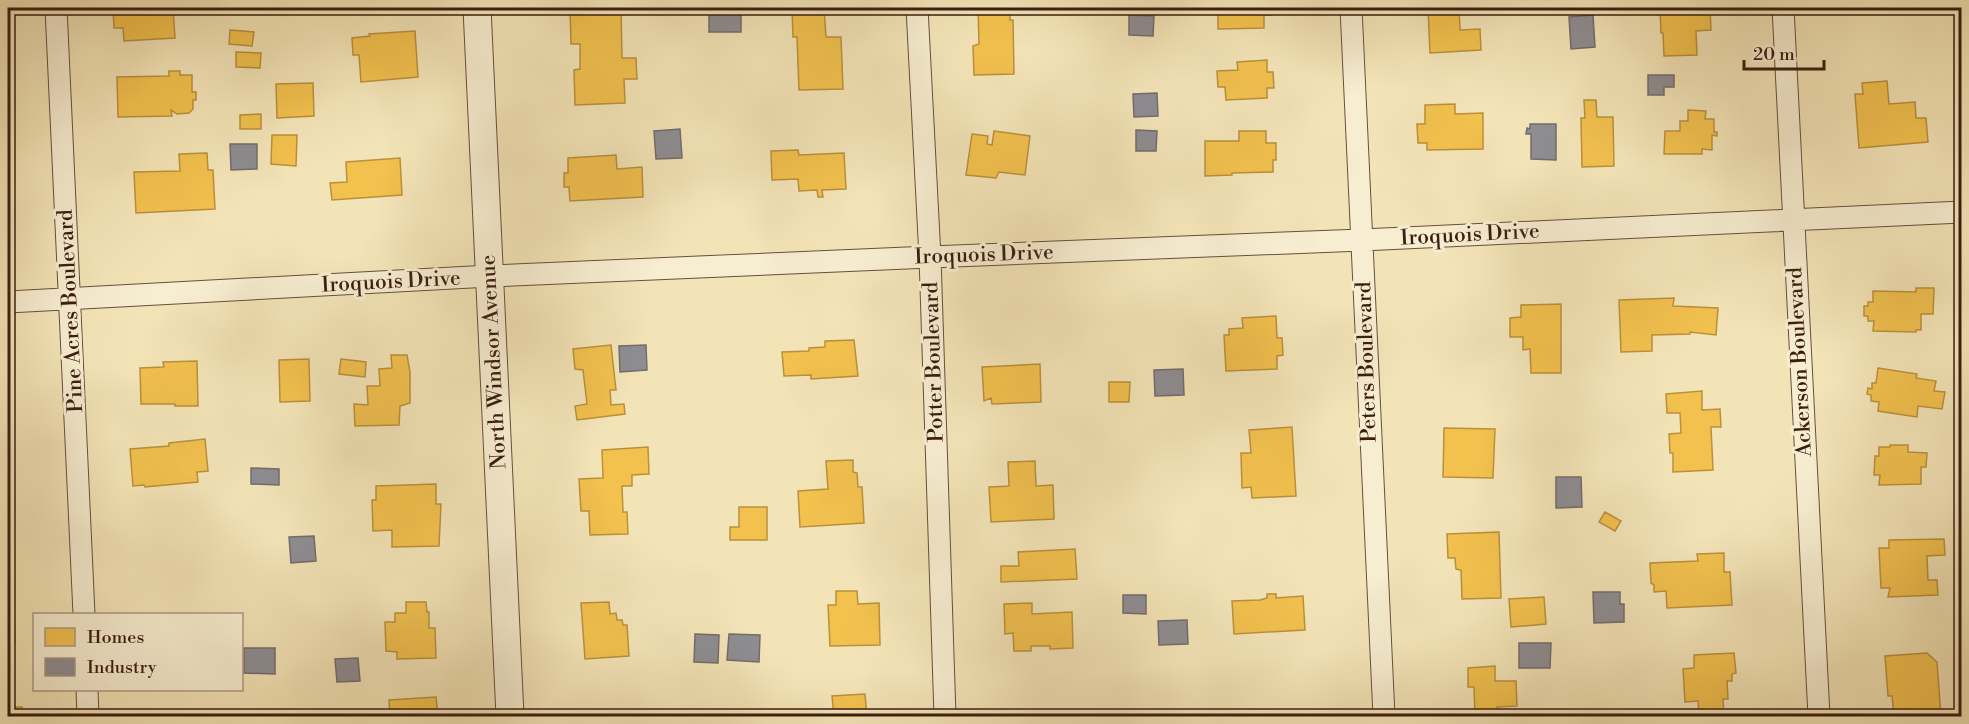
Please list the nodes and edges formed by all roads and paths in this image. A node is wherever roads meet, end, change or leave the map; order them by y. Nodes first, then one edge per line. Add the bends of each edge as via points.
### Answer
1 (56, 8) edge
2 (477, 8) edge
3 (916, 8) edge
4 (1351, 8) edge
5 (1783, 8) edge
6 (1962, 212) edge
7 (1792, 219) junction
8 (1362, 240) junction
9 (930, 257) junction
10 (490, 276) junction
11 (71, 300) junction
12 (8, 302) edge
13 (84, 613) edge
14 (87, 691) edge
15 (88, 717) edge
16 (510, 717) edge
17 (945, 717) edge
18 (1384, 717) edge
19 (1819, 717) edge

1 - 11 street, Pine Acres Boulevard
2 - 10 street, North Windsor Avenue
3 - 9 street, Potter Boulevard
4 - 8 street, Peters Boulevard
5 - 7 street, Ackerson Boulevard
6 - 7 street, Iroquois Drive
7 - 8 street, Iroquois Drive
7 - 19 street, Ackerson Boulevard
8 - 9 street, Iroquois Drive
8 - 18 street, Peters Boulevard
9 - 10 street, Iroquois Drive
9 - 17 street, Potter Boulevard
10 - 11 street, Iroquois Drive
10 - 16 street, North Windsor Avenue
11 - 12 street, Iroquois Drive
11 - 13 street, Pine Acres Boulevard
14 - 15 street

